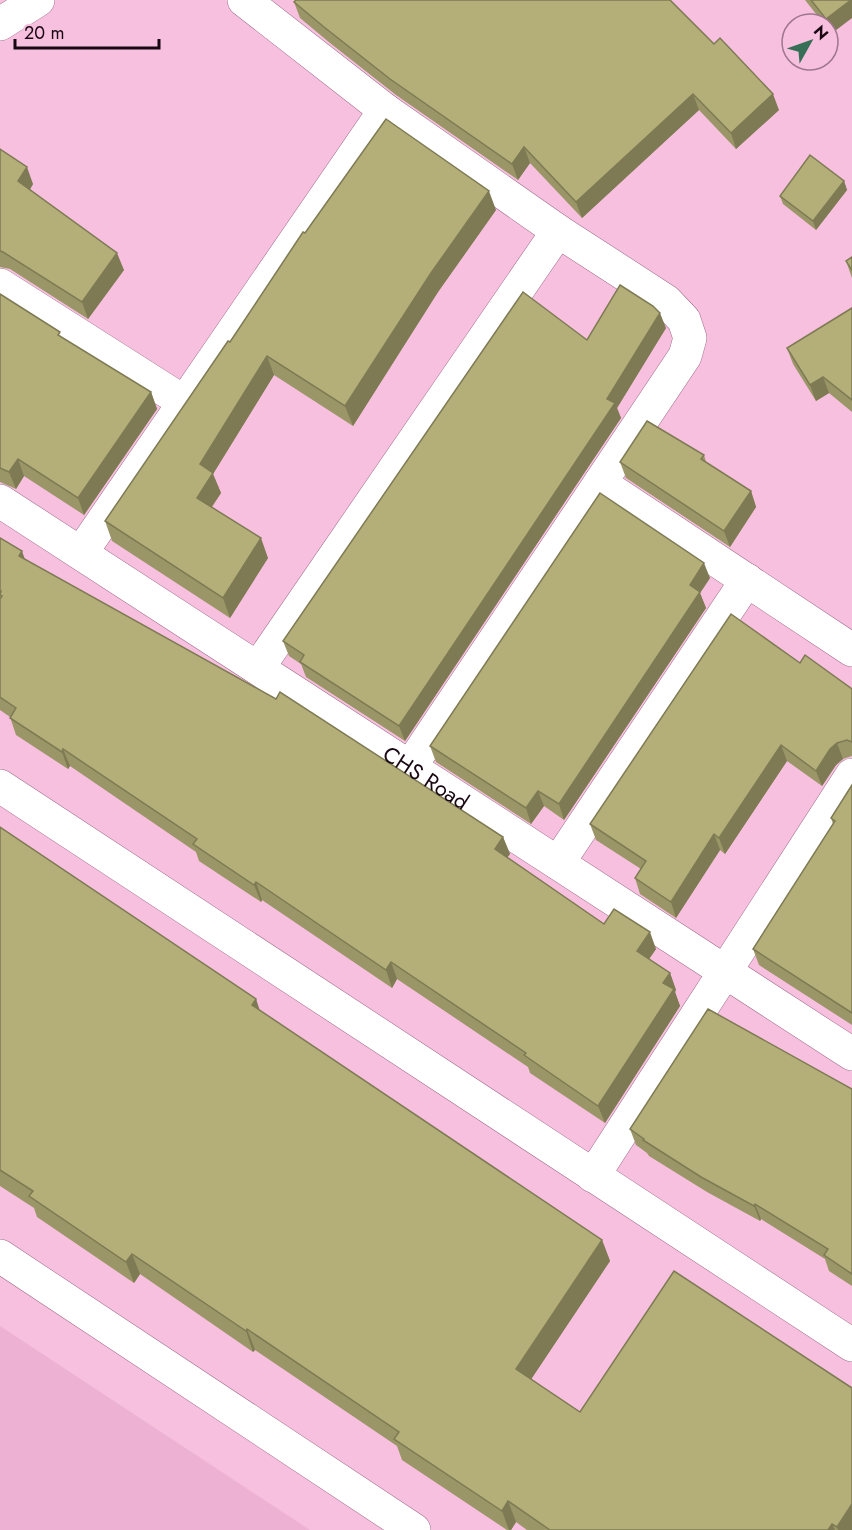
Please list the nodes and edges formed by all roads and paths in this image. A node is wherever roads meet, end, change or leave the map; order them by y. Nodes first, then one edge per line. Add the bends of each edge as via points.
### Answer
1 (38, 0) edge
2 (244, 0) edge
3 (0, 24) edge
4 (385, 110) junction
5 (558, 231) junction
6 (0, 285) edge
7 (184, 402) junction
8 (600, 483) junction
9 (0, 501) edge
10 (81, 553) junction
11 (747, 580) junction
12 (852, 650) edge
13 (258, 668) junction
14 (410, 767) junction
15 (852, 775) edge
16 (0, 786) edge
17 (558, 863) junction
18 (726, 972) junction
19 (852, 1054) edge
20 (593, 1176) junction
21 (0, 1256) edge
22 (852, 1345) edge
23 (414, 1530) edge

1 - 3 street
2 - 4 street
4 - 5 street
4 - 7 street
5 - 8 street via 666,301 684,320 690,339 685,356
5 - 13 street
6 - 7 street
7 - 10 street
8 - 11 street
8 - 14 street
9 - 10 street, CHS Road
10 - 13 street, CHS Road
11 - 12 street
11 - 17 street
13 - 14 street, CHS Road
14 - 17 street, CHS Road
15 - 18 street
16 - 20 street
17 - 18 street, CHS Road
18 - 19 street, CHS Road
18 - 20 street
20 - 22 street
21 - 23 street

